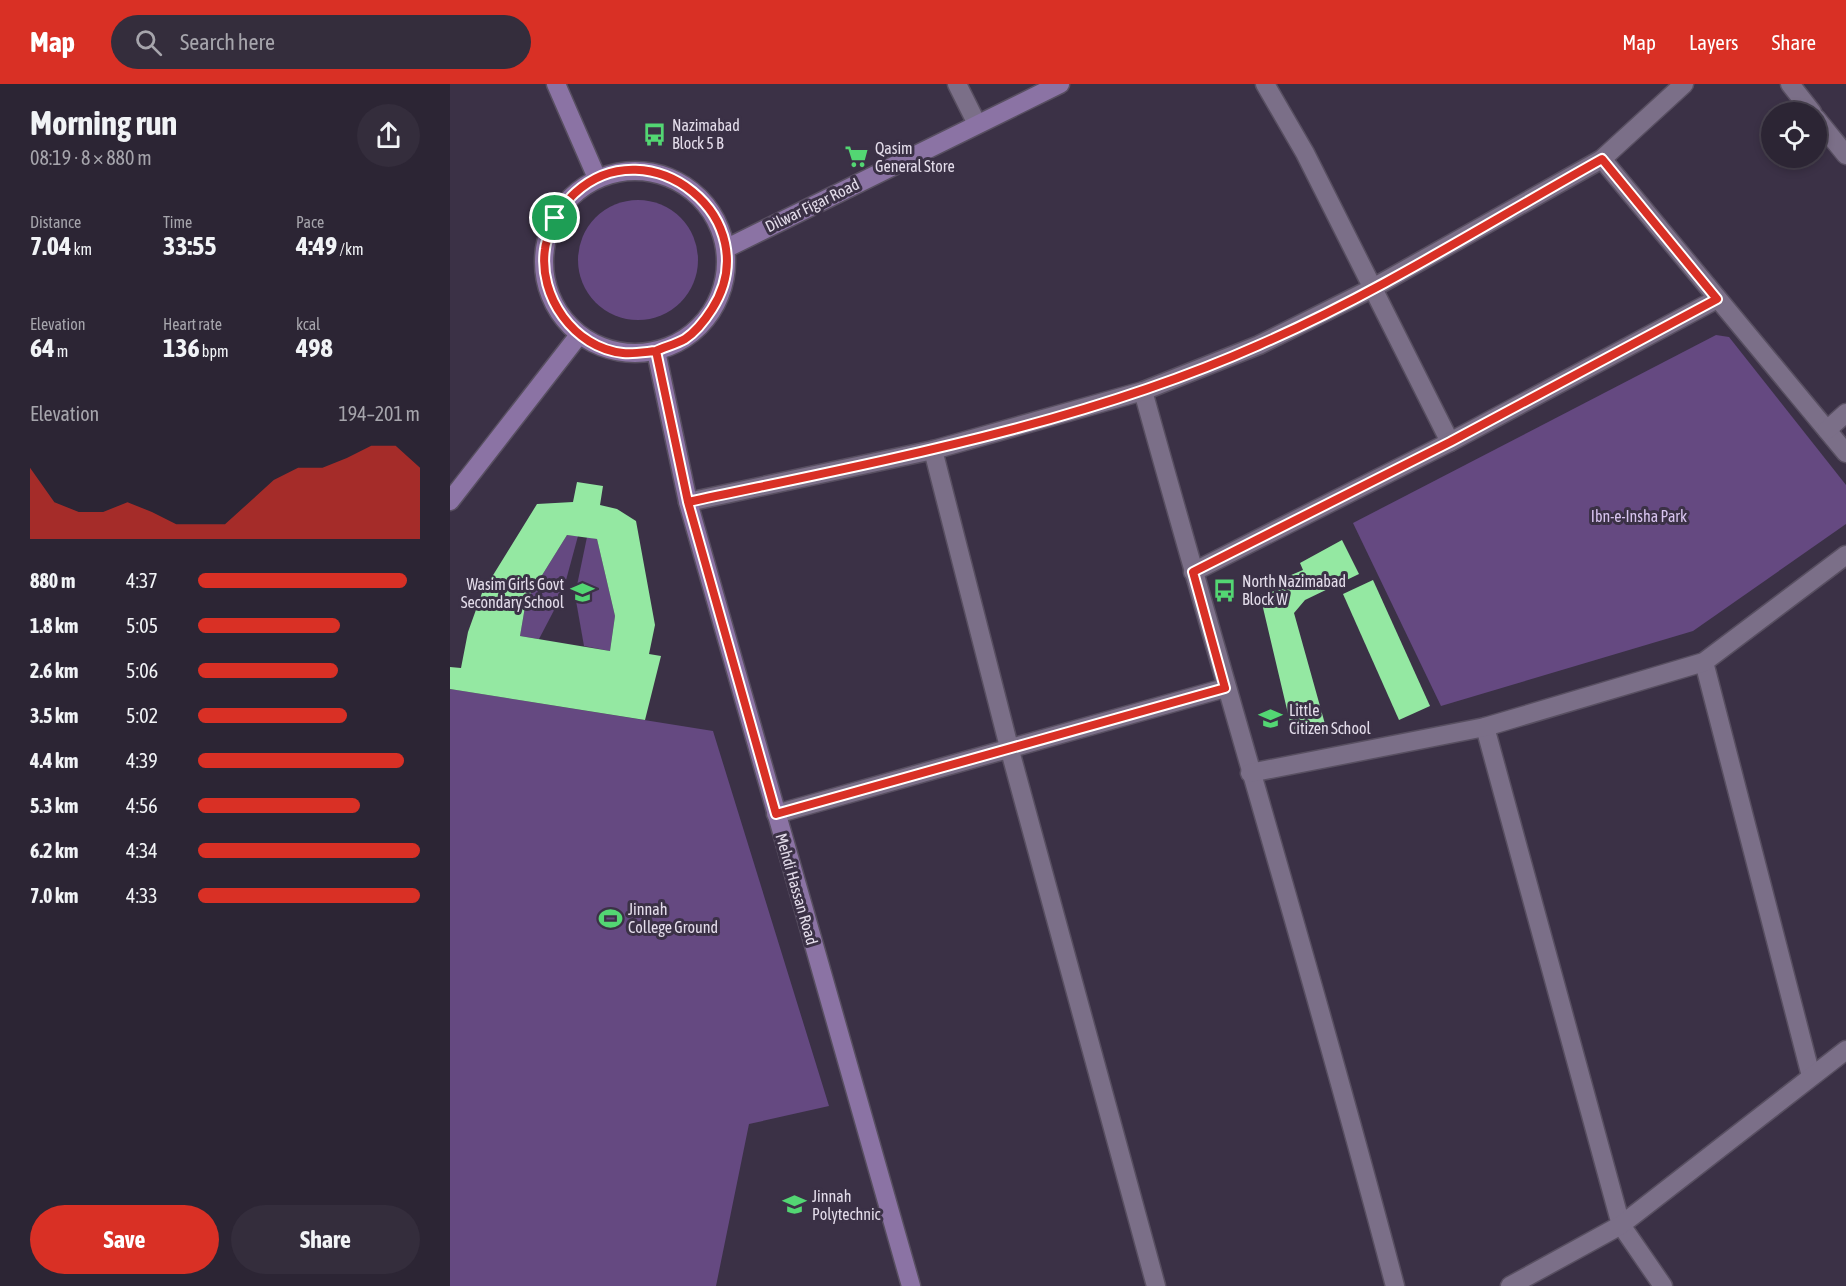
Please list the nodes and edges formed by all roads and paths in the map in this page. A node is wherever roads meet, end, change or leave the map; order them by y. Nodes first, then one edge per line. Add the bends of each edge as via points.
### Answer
1 (556, 84) edge
2 (957, 84) edge
3 (1060, 84) edge
4 (1264, 84) edge
5 (1684, 84) edge
6 (1790, 84) edge
7 (1804, 102) edge
8 (977, 124) junction
9 (1827, 132) edge
10 (1846, 156) edge
11 (1602, 159) junction
12 (597, 178) junction
13 (727, 248) junction
14 (1371, 289) junction
15 (1717, 299) junction
16 (579, 335) junction
17 (656, 351) junction
18 (1143, 391) junction
19 (1846, 413) edge
20 (1827, 430) junction
21 (1450, 442) junction
22 (933, 450) junction
23 (1846, 453) edge
24 (450, 501) edge
25 (688, 502) junction
26 (1846, 555) edge
27 (1193, 572) junction
28 (1704, 662) junction
29 (1225, 688) junction
30 (1485, 727) junction
31 (1009, 747) junction
32 (1250, 773) junction
33 (776, 814) junction
34 (1846, 1050) edge
35 (1811, 1076) junction
36 (1621, 1224) junction
37 (911, 1286) edge
38 (1156, 1286) edge
39 (1395, 1286) edge
40 (1509, 1286) edge
41 (1662, 1286) edge

1 - 12 street
2 - 8 street
3 - 8 street, Dilwar Figar Road
4 - 14 street via 1305,153
5 - 11 street
6 - 7 street
8 - 13 street, Dilwar Figar Road
9 - 10 street
11 - 14 street
11 - 15 street
12 - 13 street via 628,170 660,173 677,180 703,199 720,226
12 - 16 street via 575,193 555,218 545,248 544,276 554,306
13 - 17 street via 720,297 703,324 685,339
14 - 18 street via 1259,345
14 - 21 street
15 - 20 street
15 - 21 street
16 - 17 street via 608,350
16 - 24 street
17 - 25 street, Mehdi Hassan Road
18 - 22 street
18 - 27 street
19 - 20 street
20 - 23 street
21 - 27 street
22 - 25 street
22 - 31 street
25 - 33 street, Mehdi Hassan Road
26 - 28 street
27 - 29 street
28 - 30 street
28 - 35 street
29 - 31 street
29 - 32 street
30 - 32 street
30 - 36 street
31 - 33 street
31 - 38 street
32 - 39 street via 1340,1079
33 - 37 street, Mehdi Hassan Road
34 - 35 street
35 - 36 street
36 - 40 street
36 - 41 street

